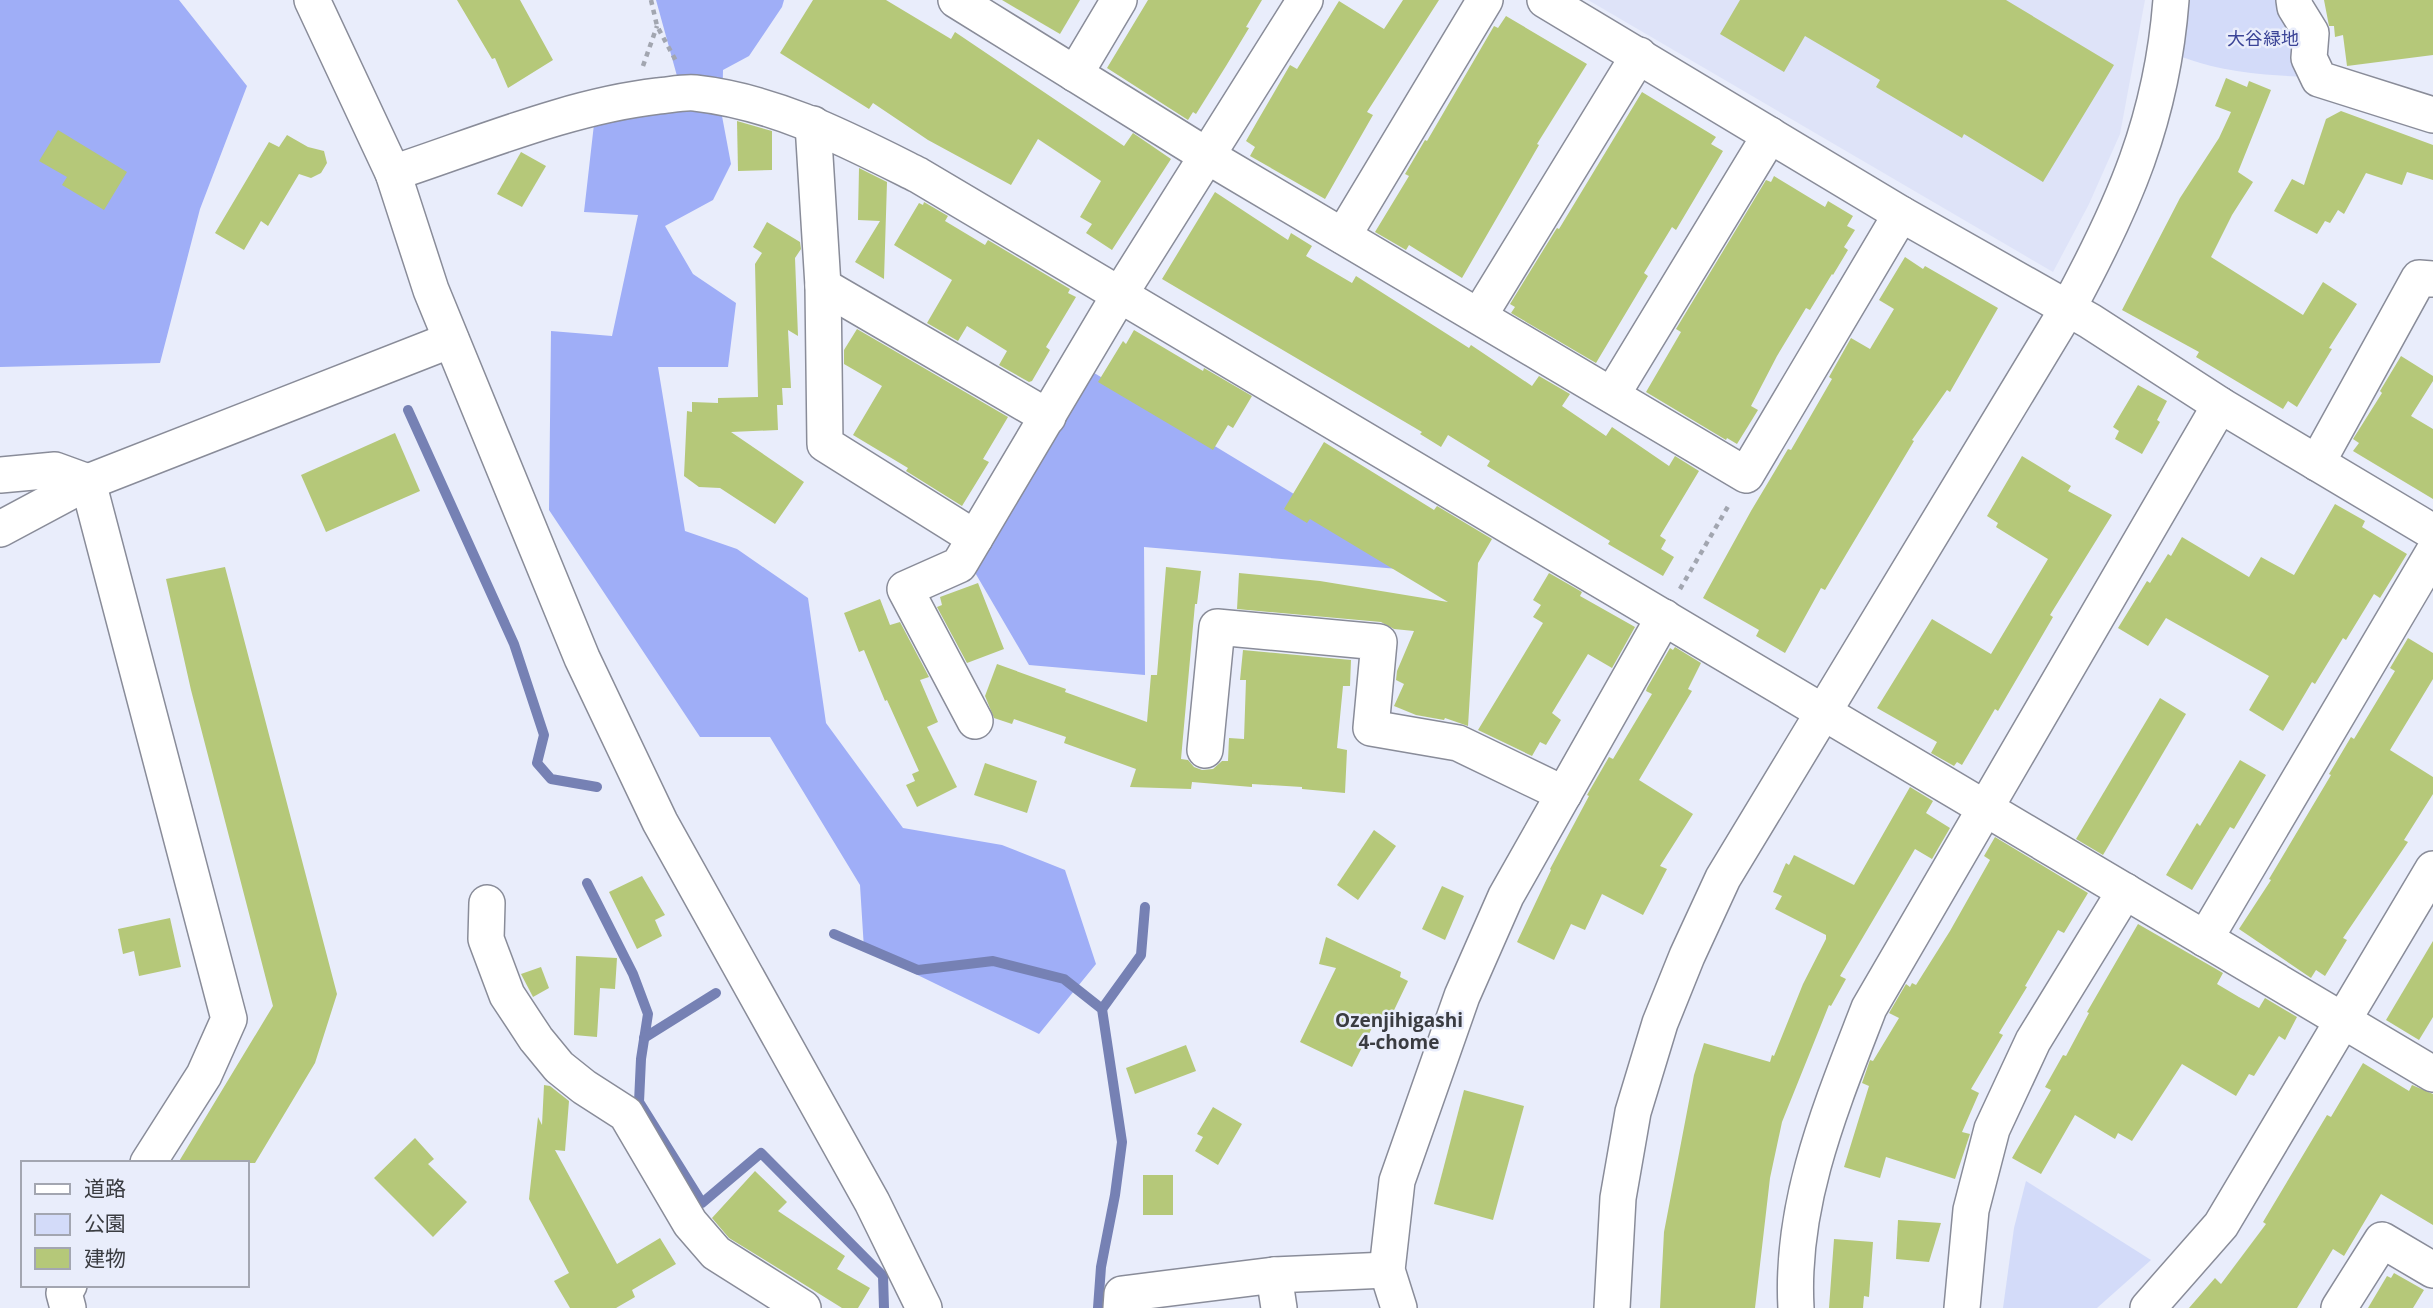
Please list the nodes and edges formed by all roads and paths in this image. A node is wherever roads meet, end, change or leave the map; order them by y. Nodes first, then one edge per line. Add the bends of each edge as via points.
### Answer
1 (312, 0) edge
2 (651, 0) edge
3 (956, 0) edge
4 (1119, 0) edge
5 (1305, 0) edge
6 (1485, 0) edge
7 (1545, 0) edge
8 (2171, 0) edge
9 (2294, 0) edge
10 (657, 26) dead end
11 (1639, 55) junction
12 (1074, 74) junction
13 (2433, 115) edge
14 (813, 124) junction
15 (1770, 135) junction
16 (1209, 156) junction
17 (393, 173) junction
18 (1901, 214) junction
19 (1343, 236) junction
20 (2433, 279) edge
21 (824, 286) junction
22 (1120, 294) junction
23 (2068, 308) junction
24 (1479, 316) junction
25 (451, 340) junction
26 (1612, 395) junction
27 (2220, 405) junction
28 (1048, 417) junction
29 (2317, 463) junction
30 (0, 475) edge
31 (1746, 475) junction
32 (88, 482) junction
33 (0, 529) edge
34 (2433, 532) edge
35 (975, 538) junction
36 (2433, 553) edge
37 (1664, 617) junction
38 (1824, 712) junction
39 (975, 721) dead end
40 (1205, 750) dead end
41 (1564, 794) junction
42 (1985, 808) junction
43 (2433, 869) edge
44 (2125, 891) junction
45 (487, 903) dead end
46 (2205, 939) junction
47 (2343, 1021) junction
48 (2433, 1074) edge
49 (149, 1161) edge
50 (1387, 1270) junction
51 (2433, 1270) edge
52 (68, 1287) edge
53 (1276, 1292) edge
54 (1121, 1301) edge
55 (68, 1308) edge
56 (803, 1308) edge
57 (924, 1308) edge
58 (1399, 1308) edge
59 (1612, 1308) edge
60 (1796, 1308) edge
61 (1962, 1308) edge
62 (2148, 1308) edge
63 (2339, 1308) edge

1 - 17 street
2 - 10 path
3 - 12 street
4 - 12 street
5 - 16 street
6 - 19 street
7 - 11 street
8 - 23 street via 2166,55 2138,162
9 - 13 street via 2311,33 2309,58 2319,79
11 - 15 street
11 - 24 street
12 - 16 street
14 - 17 street via 767,107 693,92 630,99 592,107
14 - 21 street
14 - 22 street via 918,175
15 - 18 street
15 - 26 street
16 - 19 street
16 - 22 street
17 - 25 street
18 - 23 street
18 - 31 street
19 - 24 street
20 - 29 street via 2419,278
21 - 28 street
21 - 35 street via 825,444
22 - 28 street
22 - 37 street
23 - 27 street
23 - 38 street
24 - 26 street
25 - 32 street
25 - 57 street via 582,658 660,822 872,1202
26 - 31 street
27 - 29 street
27 - 42 street
28 - 35 street
29 - 34 street
30 - 32 street via 55,470
31 - 37 path
32 - 33 street
32 - 49 street via 229,1019 204,1075
35 - 39 street via 958,565 905,589
36 - 46 street
37 - 38 street
37 - 41 street
38 - 42 street
38 - 59 street via 1723,878 1660,1023 1633,1112 1618,1198
40 - 41 street via 1217,627 1379,642 1371,728 1458,743
41 - 50 street via 1506,896 1462,996 1397,1181
42 - 44 street
42 - 60 street via 1869,1008 1834,1098 1806,1187 1794,1277
43 - 47 street
44 - 46 street
44 - 61 street via 2033,1041 1992,1129 1971,1210
45 - 56 street via 486,939 507,996 536,1039 559,1067 626,1114 690,1223 716,1253
46 - 47 street
47 - 48 street
47 - 62 street via 2221,1225
50 - 53 street
50 - 58 street
51 - 63 street via 2382,1240
52 - 55 street via 64,1293
53 - 54 street

